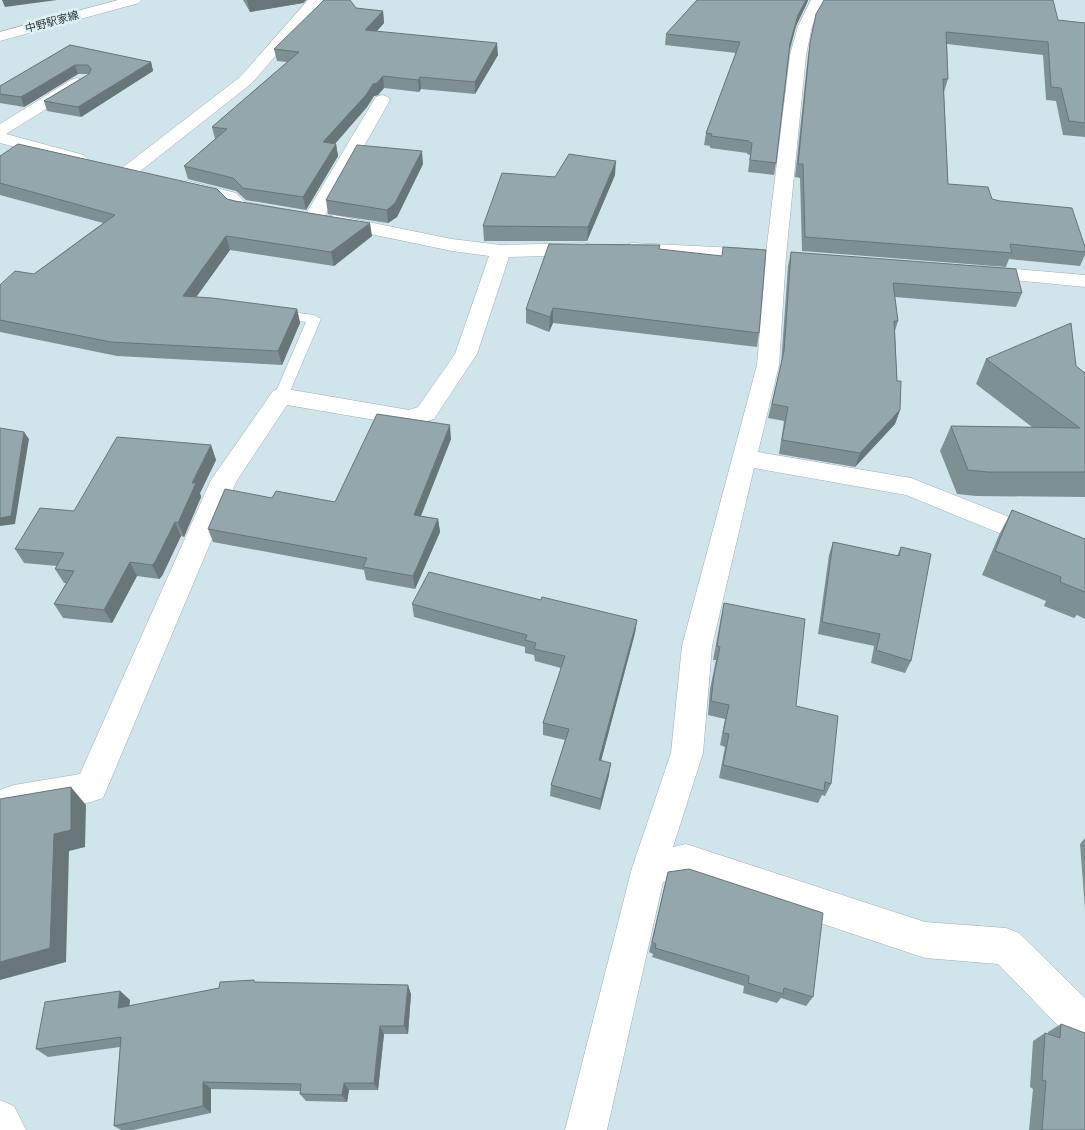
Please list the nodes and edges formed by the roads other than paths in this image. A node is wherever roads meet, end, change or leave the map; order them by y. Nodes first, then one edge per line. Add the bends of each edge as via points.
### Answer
1 (134, 0) edge
2 (316, 0) edge
3 (818, 0) edge
4 (0, 37) edge
5 (85, 79) edge
6 (382, 100) dead end
7 (0, 132) edge
8 (0, 138) edge
9 (91, 162) edge
10 (298, 215) junction
11 (501, 251) junction
12 (786, 257) junction
13 (966, 271) edge
14 (1085, 281) edge
15 (265, 312) edge
16 (281, 396) junction
17 (745, 458) junction
18 (1085, 558) edge
19 (0, 806) edge
20 (649, 868) junction
21 (1085, 1025) edge
22 (0, 1120) edge
23 (5, 1130) edge
24 (586, 1130) edge

1 - 4 street, 中野駅家線
2 - 10 street via 246,80 118,169 229,197 239,207
3 - 12 street via 805,26 798,55
5 - 7 street
6 - 10 street
8 - 9 street
10 - 11 street via 452,245
11 - 12 street via 608,249
11 - 16 street via 466,354 426,413 410,418
12 - 17 street via 768,366
13 - 14 street
15 - 16 lane via 314,319
16 - 19 street via 224,480 91,788 14,800
17 - 18 street via 911,488
17 - 20 street via 697,646 687,753
20 - 21 street via 686,861 925,940 1006,946
20 - 24 street
22 - 23 street

